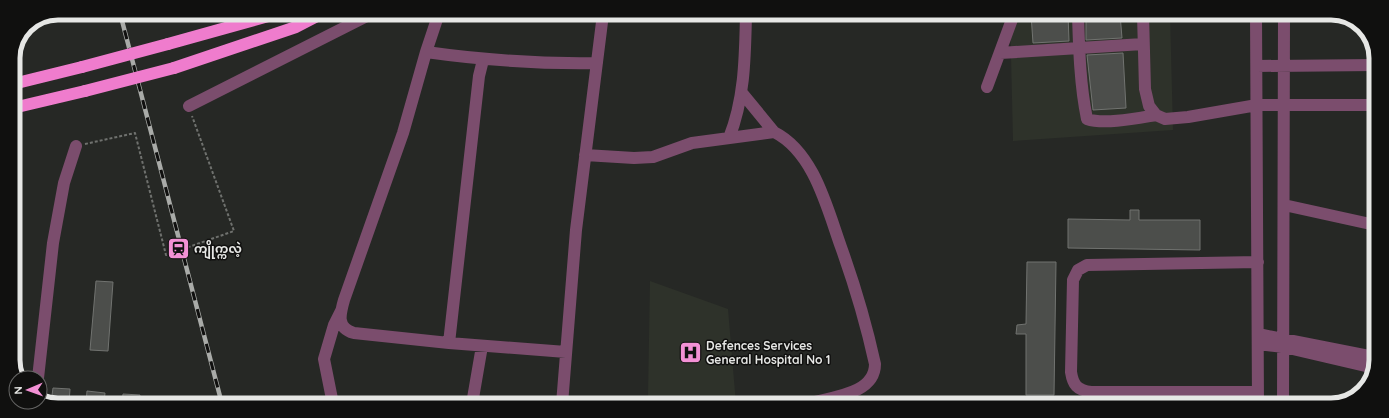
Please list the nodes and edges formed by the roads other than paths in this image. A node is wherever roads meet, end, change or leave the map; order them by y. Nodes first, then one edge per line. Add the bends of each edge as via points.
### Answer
1 (254, 20) edge
2 (310, 20) edge
3 (360, 20) edge
4 (438, 20) edge
5 (602, 20) edge
6 (746, 20) edge
7 (1012, 20) edge
8 (1078, 20) edge
9 (1143, 20) edge
10 (1256, 20) edge
11 (1284, 20) edge
12 (1143, 44) junction
13 (1079, 48) junction
14 (426, 52) junction
15 (1000, 53) junction
16 (482, 60) junction
17 (597, 63) junction
18 (1369, 65) edge
19 (1257, 66) junction
20 (1284, 66) junction
21 (20, 82) edge
22 (987, 87) dead end
23 (742, 93) junction
24 (1285, 104) junction
25 (1257, 105) junction
26 (1369, 105) edge
27 (20, 106) edge
28 (189, 106) road end
29 (1156, 115) junction
30 (774, 132) junction
31 (729, 138) junction
32 (76, 146) road end
33 (585, 155) junction
34 (1284, 205) junction
35 (1369, 224) edge
36 (1258, 262) junction
37 (341, 311) junction
38 (1258, 339) junction
39 (449, 343) junction
40 (1284, 343) junction
41 (482, 346) junction
42 (566, 352) junction
43 (1369, 356) edge
44 (1369, 367) edge
45 (39, 370) edge
46 (1258, 392) junction
47 (332, 398) edge
48 (473, 398) edge
49 (562, 398) edge
50 (828, 398) edge
51 (1258, 398) edge
52 (1283, 398) edge

1 - 21 highway, bridge
2 - 27 highway, bridge via 296,27 174,68
3 - 28 street
4 - 14 street
5 - 17 street
6 - 23 street
7 - 15 street
8 - 13 street
9 - 12 street
10 - 19 street
11 - 20 street
12 - 13 street
12 - 29 street via 1145,89 1150,106
13 - 15 street
13 - 29 street via 1087,119 1111,120
14 - 16 street
14 - 37 street via 403,133
15 - 22 street
16 - 17 street
16 - 39 street
17 - 33 street
18 - 20 street
19 - 20 street
19 - 25 street
20 - 24 street
23 - 30 street
23 - 31 street via 737,118
24 - 25 street
24 - 26 street
24 - 34 street
25 - 29 street via 1188,117 1164,118
25 - 36 street
30 - 31 street
30 - 50 street via 782,136 797,151 820,191 863,311 875,364 873,375 866,385
31 - 33 street via 692,144 652,157
32 - 45 street via 64,183 53,243
33 - 42 street
34 - 35 street
34 - 40 street
36 - 38 street
36 - 46 street via 1087,265 1078,270 1073,280 1070,372 1076,387 1091,392
37 - 39 street via 340,320 346,331
37 - 47 street via 324,359
38 - 40 street
38 - 46 street
39 - 41 street
40 - 43 street
40 - 44 street
40 - 52 street
41 - 42 street
41 - 48 street
42 - 49 street
46 - 51 street

